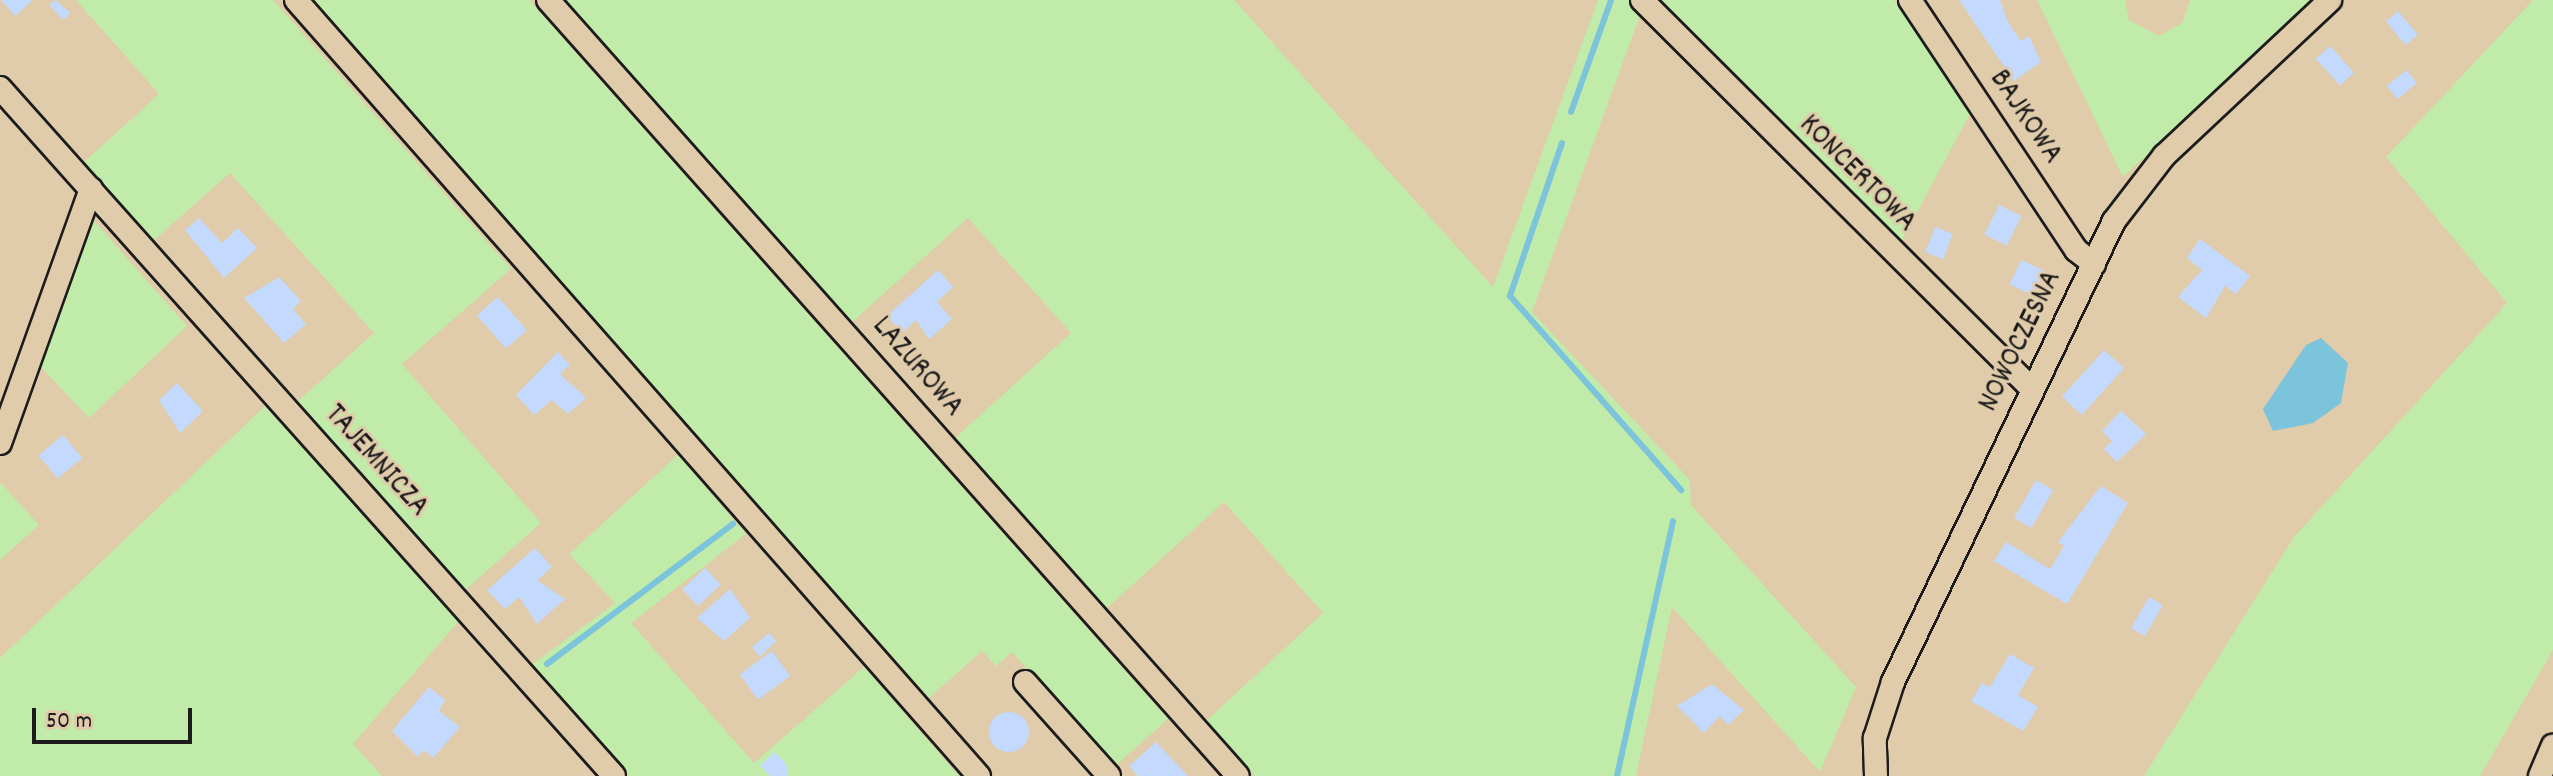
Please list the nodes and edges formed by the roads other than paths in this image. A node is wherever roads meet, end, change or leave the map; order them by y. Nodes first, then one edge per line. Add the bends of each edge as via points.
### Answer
1 (296, 0) edge
2 (548, 0) edge
3 (1642, 0) edge
4 (1910, 0) edge
5 (2330, 0) edge
6 (0, 88) edge
7 (91, 189) junction
8 (2094, 264) junction
9 (2031, 388) junction
10 (0, 443) edge
11 (1025, 682) dead end
12 (2553, 746) edge
13 (614, 776) edge
14 (979, 776) edge
15 (1109, 776) edge
16 (1238, 776) edge
17 (1876, 776) edge
18 (2540, 776) edge

1 - 14 street
2 - 16 street, LAZUROWA
3 - 9 street, KONCERTOWA
4 - 8 street, BAJKOWA via 2076,250
5 - 8 street, NOWOCZESNA via 2164,156 2114,221
6 - 7 street, TAJEMNICZA
7 - 10 street
7 - 13 street, TAJEMNICZA
8 - 9 street, NOWOCZESNA
9 - 17 street, NOWOCZESNA via 1893,682 1875,738
11 - 15 street
12 - 18 street

